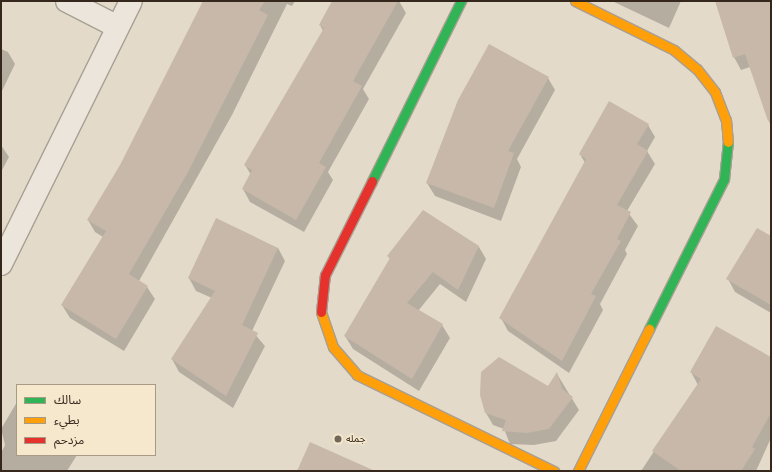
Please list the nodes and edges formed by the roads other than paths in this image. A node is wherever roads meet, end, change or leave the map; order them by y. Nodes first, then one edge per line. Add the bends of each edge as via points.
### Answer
1 (67, 1) edge
2 (131, 1) edge
3 (461, 1) edge
4 (575, 1) edge
5 (118, 27) junction
6 (1, 264) edge
7 (554, 471) edge
8 (578, 471) edge

1 - 5 street
2 - 5 street
3 - 7 street via 325,275 322,312 333,347 357,375
4 - 8 street via 674,50 697,68 718,99 726,120 729,150 724,179
5 - 6 street

